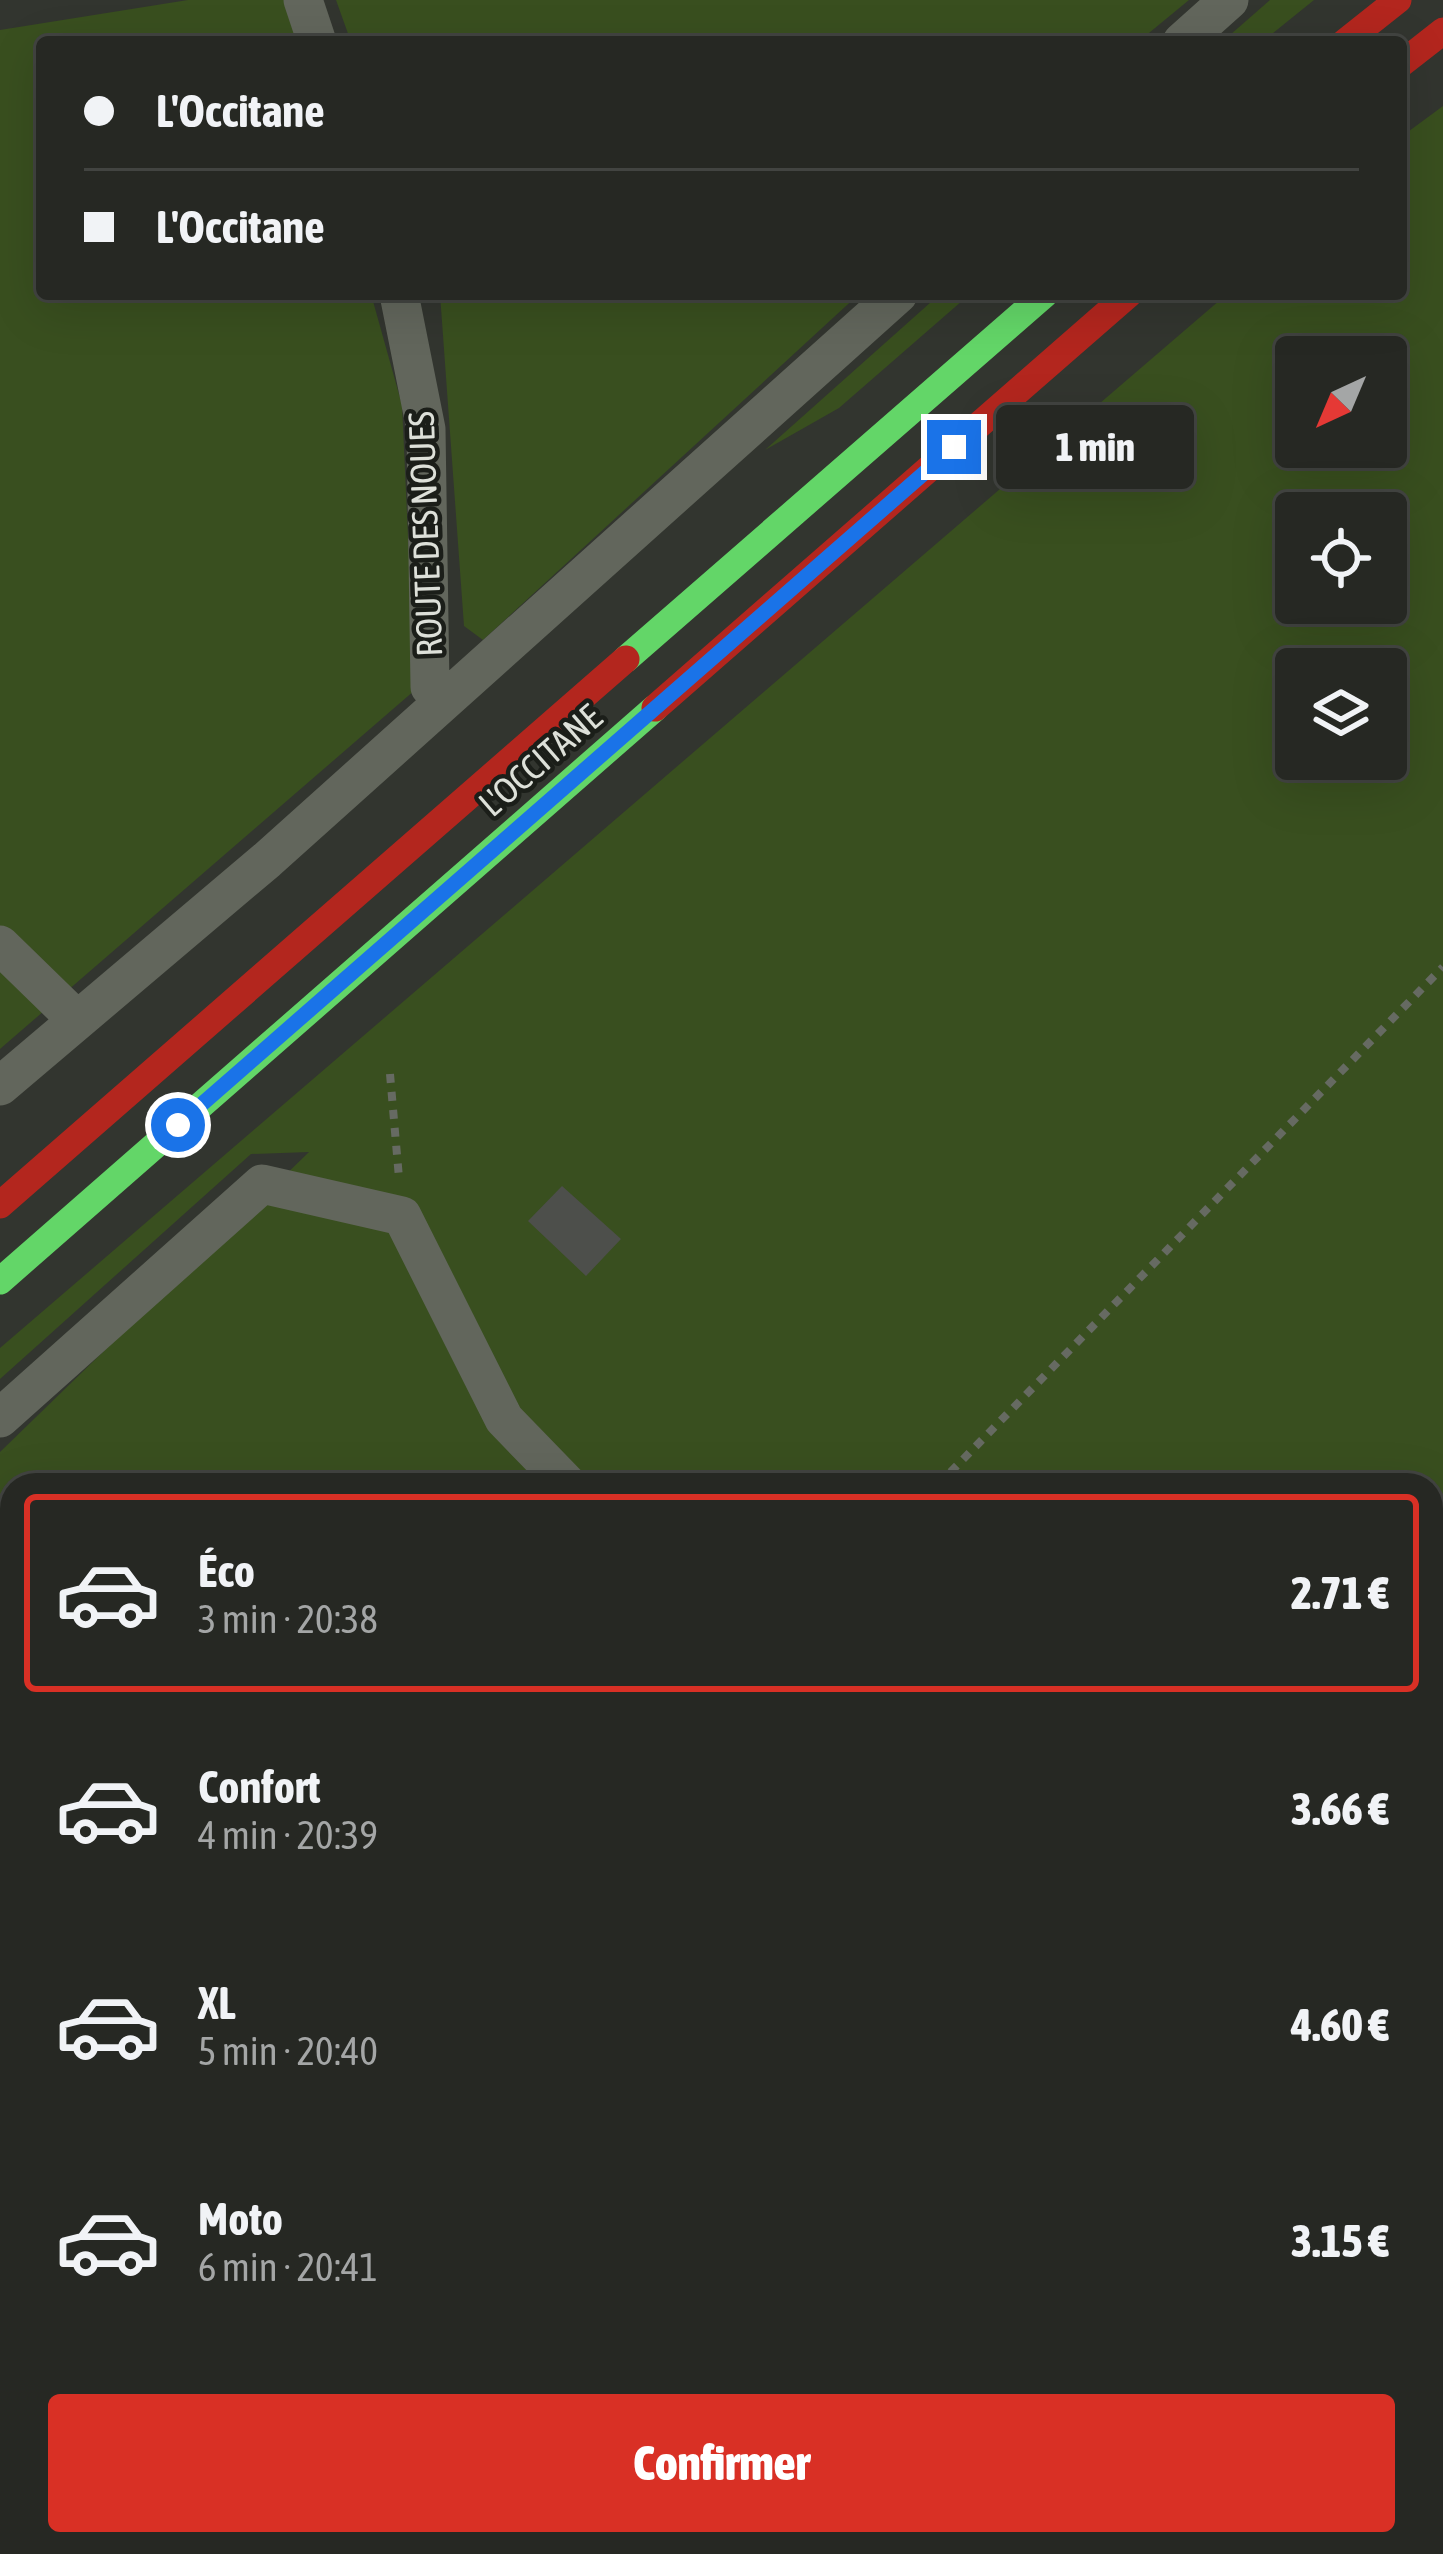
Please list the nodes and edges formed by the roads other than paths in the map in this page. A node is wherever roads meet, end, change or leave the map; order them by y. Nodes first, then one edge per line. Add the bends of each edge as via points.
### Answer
1 (304, 0) edge
2 (1229, 0) edge
3 (1398, 0) edge
4 (1443, 31) edge
5 (315, 36) edge
6 (1189, 36) edge
7 (1353, 36) edge
8 (1407, 59) edge
9 (400, 300) edge
10 (891, 300) edge
11 (1038, 300) edge
12 (1122, 300) edge
13 (442, 700) junction
14 (0, 944) edge
15 (76, 1020) junction
16 (0, 1086) edge
17 (0, 1205) edge
18 (0, 1281) edge
19 (0, 1418) edge
20 (556, 1473) edge

1 - 5 street
2 - 6 street
3 - 7 highway
4 - 8 highway
9 - 13 street, ROUTE DES NOUES via 426,429 430,687
10 - 13 street
11 - 17 highway, L'OCCITANE
12 - 18 highway, L'OCCITANE
13 - 15 street
14 - 15 street
15 - 16 street
19 - 20 street via 262,1184 402,1216 504,1419

